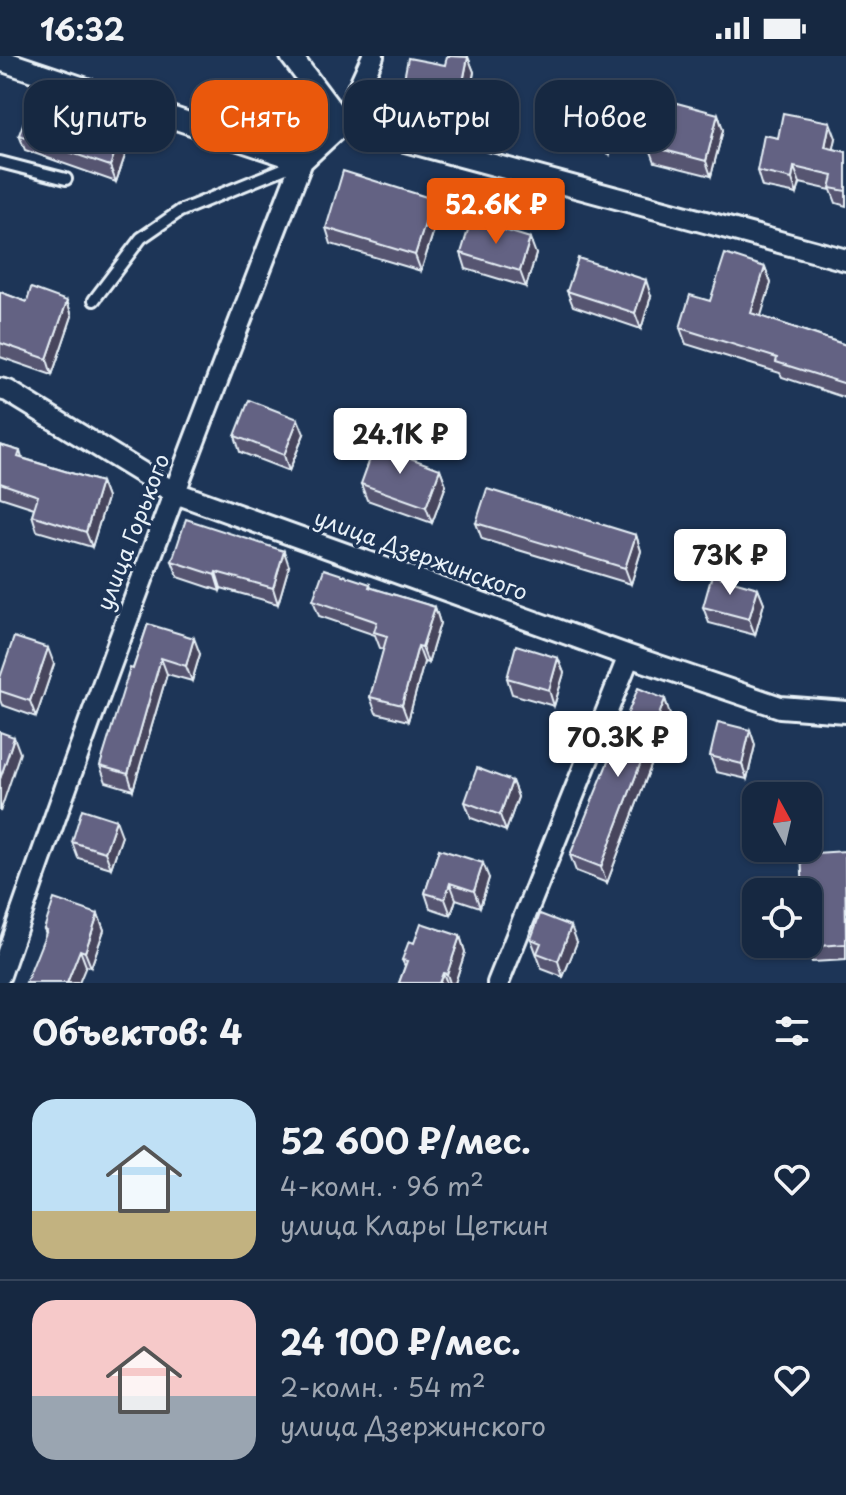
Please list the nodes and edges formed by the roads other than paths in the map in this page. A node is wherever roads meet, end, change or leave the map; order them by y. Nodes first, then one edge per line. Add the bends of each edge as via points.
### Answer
1 (291, 56) edge
2 (373, 56) edge
3 (0, 60) edge
4 (342, 124) junction
5 (302, 161) junction
6 (0, 162) edge
7 (66, 179) dead end
8 (846, 260) edge
9 (94, 300) dead end
10 (0, 389) edge
11 (173, 492) junction
12 (629, 656) junction
13 (846, 712) edge
14 (0, 975) edge
15 (498, 983) edge

1 - 4 street
2 - 4 street
3 - 5 street
4 - 5 street, улица Горького
4 - 8 street
5 - 9 lane via 180,211 141,238
5 - 11 street, улица Горького
6 - 7 lane
10 - 11 street, улица Дзержинского
11 - 12 street, улица Дзержинского
11 - 14 street, улица Горького
12 - 13 street, улица Дзержинского via 780,707
12 - 15 street

